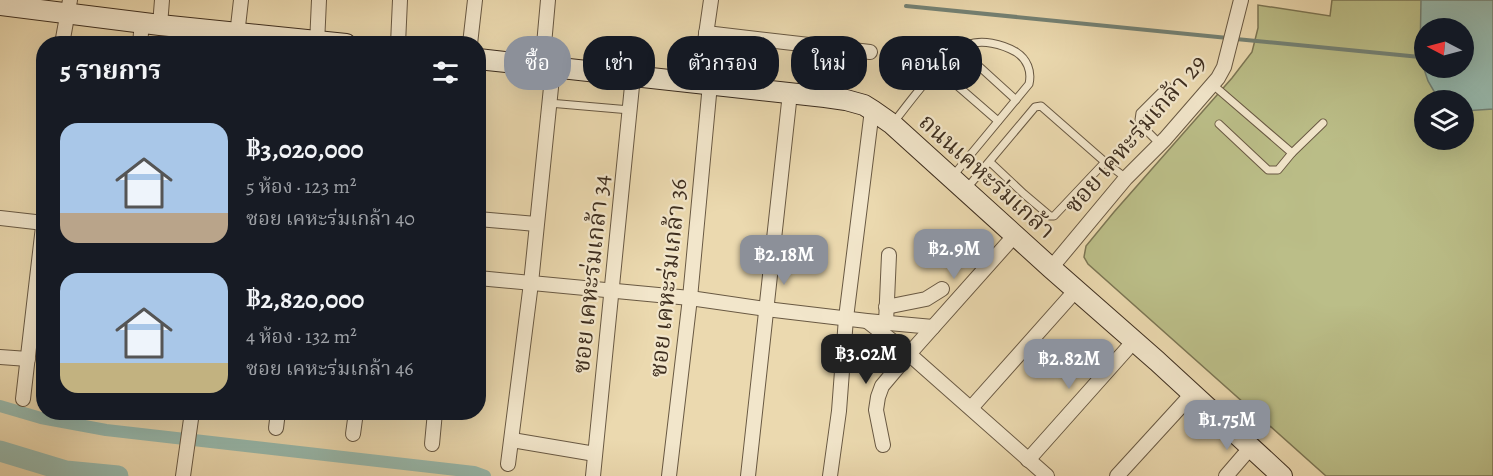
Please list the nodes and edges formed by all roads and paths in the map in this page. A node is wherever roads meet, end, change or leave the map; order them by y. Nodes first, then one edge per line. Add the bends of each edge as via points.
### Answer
1 (162, 0) edge
2 (241, 0) edge
3 (319, 0) edge
4 (400, 0) edge
5 (475, 0) edge
6 (548, 0) edge
7 (711, 0) edge
8 (1241, 2) edge
9 (0, 5) edge
10 (69, 7) edge
11 (151, 23) junction
12 (706, 33) junction
13 (64, 36) edge
14 (144, 36) edge
15 (226, 36) edge
16 (237, 36) edge
17 (317, 36) edge
18 (398, 36) edge
19 (471, 36) edge
20 (547, 36) edge
21 (706, 36) edge
22 (982, 42) edge
23 (870, 51) dead end
24 (486, 60) edge
25 (504, 62) edge
26 (982, 69) edge
27 (1212, 84) junction
28 (1167, 86) dead end
29 (548, 90) edge
30 (632, 90) edge
31 (704, 90) edge
32 (761, 90) edge
33 (920, 90) edge
34 (962, 90) edge
35 (790, 93) junction
36 (1016, 100) junction
37 (549, 103) junction
38 (630, 110) junction
39 (872, 110) junction
40 (998, 121) junction
41 (1323, 123) dead end
42 (892, 124) junction
43 (1220, 124) dead end
44 (1160, 144) junction
45 (1292, 153) junction
46 (990, 162) junction
47 (1105, 162) junction
48 (1126, 178) junction
49 (959, 184) junction
50 (0, 218) edge
51 (486, 220) edge
52 (36, 222) edge
53 (536, 224) junction
54 (1015, 235) junction
55 (889, 255) dead end
56 (1051, 268) junction
57 (486, 279) edge
58 (531, 282) junction
59 (36, 286) edge
60 (942, 289) dead end
61 (612, 290) junction
62 (1076, 290) junction
63 (690, 298) junction
64 (886, 307) junction
65 (766, 309) junction
66 (846, 318) junction
67 (867, 321) junction
68 (885, 323) junction
69 (933, 327) junction
70 (1134, 341) junction
71 (913, 349) junction
72 (0, 357) edge
73 (28, 359) junction
74 (1192, 394) junction
75 (23, 399) dead end
76 (970, 408) junction
77 (191, 420) edge
78 (277, 420) edge
79 (355, 420) edge
80 (434, 420) edge
81 (276, 428) dead end
82 (353, 434) dead end
83 (512, 440) junction
84 (432, 444) dead end
85 (883, 445) dead end
86 (1251, 447) junction
87 (595, 454) junction
88 (1028, 460) junction
89 (508, 464) dead end
90 (184, 470) edge
91 (593, 476) edge
92 (669, 476) edge
93 (748, 476) edge
94 (830, 476) edge
95 (1047, 476) edge
96 (1117, 476) edge
97 (1226, 476) edge
98 (1282, 476) edge

1 - 11 street
2 - 16 street
3 - 17 street
4 - 18 street
5 - 19 street
6 - 20 street
7 - 12 street, ซอย เคหะร่มเกล้า 36
8 - 27 street, ซอย เคหะร่มเกล้า 29 via 1224,67
9 - 10 street
10 - 11 street
10 - 13 street
11 - 14 street
11 - 15 street
12 - 21 street, ซอย เคหะร่มเกล้า 36
12 - 23 street
22 - 36 lane via 1021,56 1028,67 1029,84
24 - 25 street, ถนนเคหะร่มเกล้า
26 - 36 lane
27 - 44 street, ซอย เคหะร่มเกล้า 29
27 - 45 lane
28 - 44 lane via 1140,113 1139,120
29 - 37 street
30 - 38 street, ซอย เคหะร่มเกล้า 34
31 - 63 street, ซอย เคหะร่มเกล้า 36
32 - 35 street, ถนนเคหะร่มเกล้า
33 - 42 lane
34 - 40 lane
35 - 39 street, ถนนเคหะร่มเกล้า via 846,100
35 - 65 street
36 - 40 lane
37 - 38 lane
37 - 53 street
38 - 61 street, ซอย เคหะร่มเกล้า 34
39 - 42 street, ถนนเคหะร่มเกล้า
39 - 66 street
40 - 49 lane
41 - 45 lane
42 - 49 street, ถนนเคหะร่มเกล้า
43 - 45 lane via 1268,170 1278,170
44 - 48 street, ซอย เคหะร่มเกล้า 29
46 - 47 lane via 1054,216
46 - 47 lane via 1035,107 1041,106
46 - 49 lane
47 - 48 lane
48 - 56 street, ซอย เคหะร่มเกล้า 29
49 - 54 street, ถนนเคหะร่มเกล้า
50 - 52 street
51 - 53 street
53 - 58 street
54 - 56 street, ถนนเคหะร่มเกล้า
54 - 69 street
55 - 64 street
56 - 62 street, ถนนเคหะร่มเกล้า
57 - 58 street
58 - 61 street
58 - 83 street
59 - 73 street
60 - 64 street via 926,299
61 - 63 street
61 - 87 street, ซอย เคหะร่มเกล้า 34
62 - 70 street, ถนนเคหะร่มเกล้า
62 - 76 street
63 - 65 street
63 - 92 street, ซอย เคหะร่มเกล้า 36
64 - 68 street
65 - 66 street
65 - 93 street
66 - 67 street
66 - 94 street
67 - 68 street
67 - 71 street
68 - 69 street
69 - 71 street
70 - 74 street, ถนนเคหะร่มเกล้า
70 - 88 street
71 - 76 street
71 - 85 street via 882,386 878,397 876,410
72 - 73 street
73 - 75 street
74 - 86 street, ถนนเคหะร่มเกล้า
74 - 96 street
76 - 88 street
77 - 90 street
78 - 81 street
79 - 82 street
80 - 84 street
83 - 87 street
83 - 89 street
86 - 97 street
86 - 98 street, ถนนเคหะร่มเกล้า
87 - 91 street, ซอย เคหะร่มเกล้า 34
88 - 95 street

